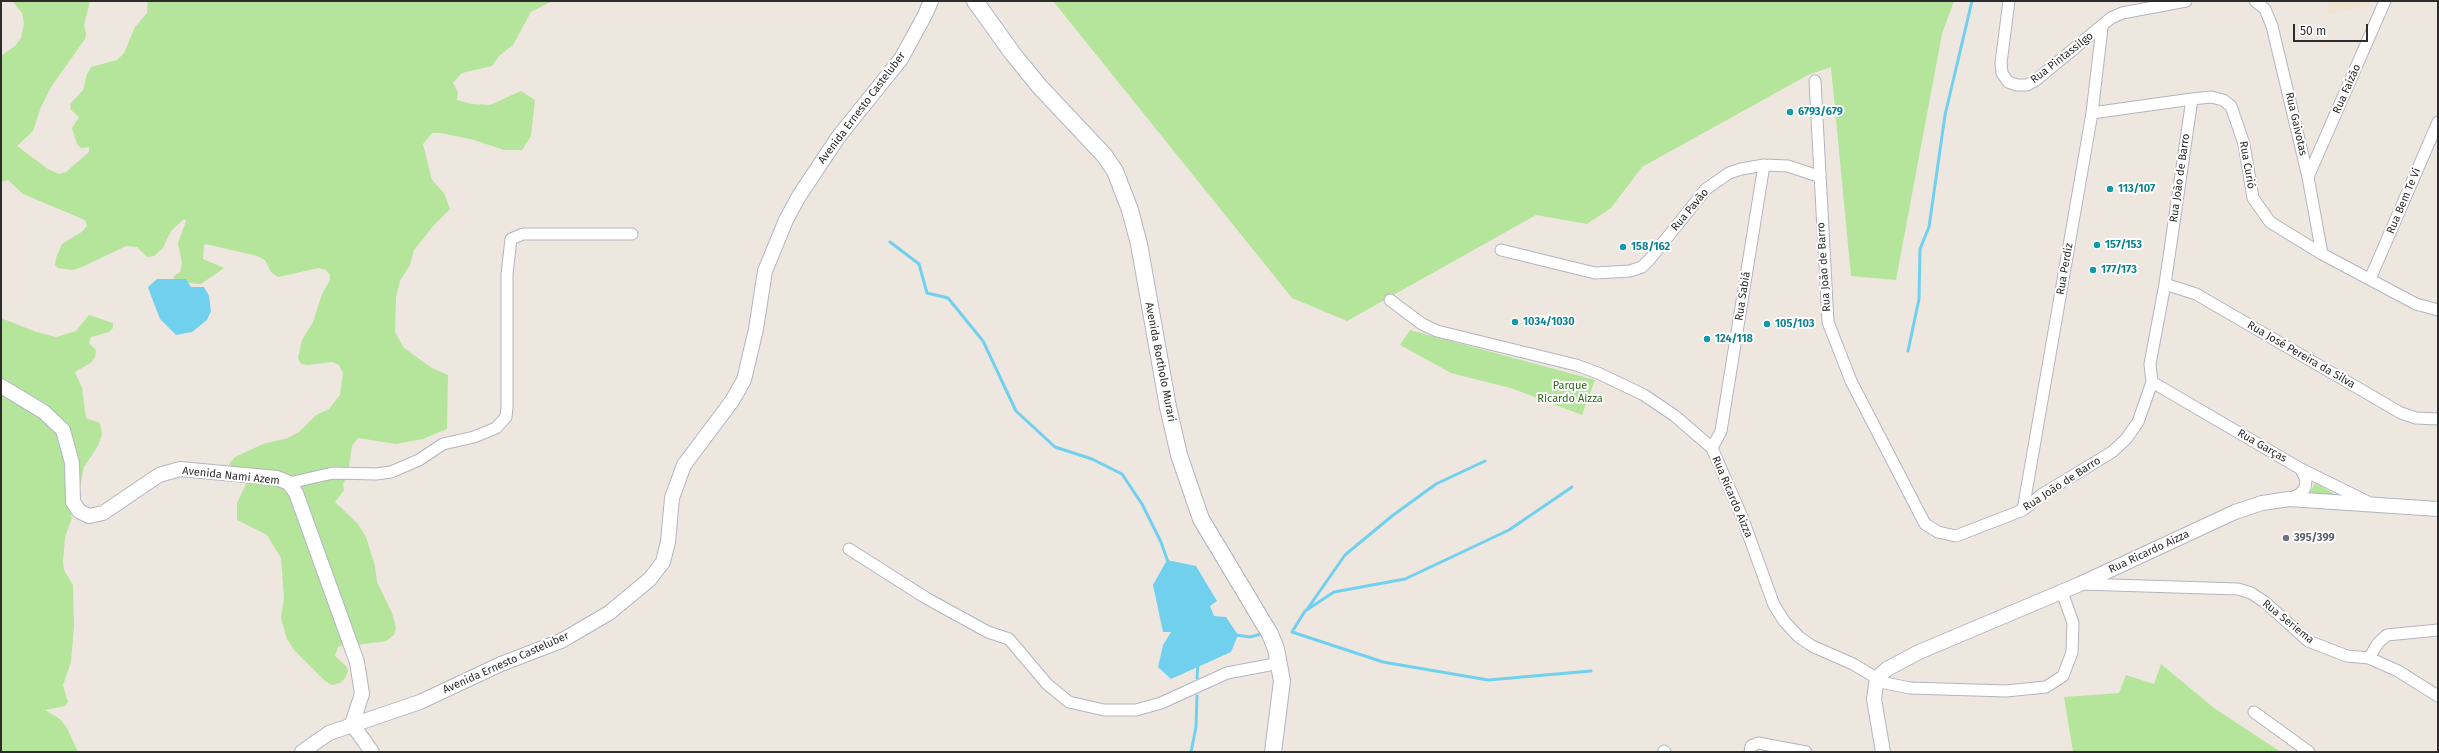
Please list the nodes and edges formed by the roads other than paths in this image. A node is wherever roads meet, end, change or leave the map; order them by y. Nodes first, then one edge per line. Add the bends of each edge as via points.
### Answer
1 (931, 1) edge
2 (975, 1) edge
3 (2009, 1) edge
4 (2186, 1) edge
5 (2255, 1) edge
6 (2385, 1) edge
7 (2102, 28) junction
8 (1815, 81) dead end
9 (2192, 99) junction
10 (2092, 114) junction
11 (2438, 122) edge
12 (1764, 165) junction
13 (1818, 176) junction
14 (2308, 177) junction
15 (632, 234) dead end
16 (1501, 250) dead end
17 (2322, 254) junction
18 (2370, 279) junction
19 (2165, 284) junction
20 (1390, 300) dead end
21 (2438, 310) edge
22 (2152, 382) junction
23 (1, 386) edge
24 (2438, 419) edge
25 (1712, 448) junction
26 (2301, 468) junction
27 (289, 483) junction
28 (2289, 500) junction
29 (2374, 505) junction
30 (2438, 509) edge
31 (2023, 510) junction
32 (849, 549) dead end
33 (2080, 584) junction
34 (2062, 592) junction
35 (2438, 630) edge
36 (2369, 658) junction
37 (1280, 663) junction
38 (1876, 684) junction
39 (2438, 696) edge
40 (2254, 712) dead end
41 (352, 724) junction
42 (302, 752) edge
43 (372, 752) edge
44 (1273, 752) edge
45 (1750, 752) edge
46 (1806, 752) edge
47 (1883, 752) edge
48 (2309, 752) edge

1 - 41 street, Avenida Ernesto Casteluber via 926,15 901,58 830,148 786,220 765,272 755,337 744,380 732,401 684,465 672,498 668,542 663,562 650,579 609,613 562,641 501,664 420,702
2 - 37 main road, Avenida Bortholo Murari via 1026,70 1104,155 1115,171 1130,210 1139,244 1179,455 1201,518 1270,634
3 - 7 street, Rua Pintassilgo via 2001,63 2002,73 2008,82 2017,85 2027,85 2036,80
4 - 7 street via 2122,13 2111,18
5 - 14 street, Rua Gaivotas via 2264,9 2272,26
6 - 14 street, Rua Faizão
7 - 10 street, Rua Perdiz
8 - 13 street, Rua João de Barro
9 - 10 street, Rua Curió
9 - 17 street, Rua Curió via 2211,97 2223,100 2231,106 2244,144 2253,198 2260,210 2270,222
9 - 19 street, Rua João de Barro
10 - 31 street, Rua Perdiz
11 - 18 street, Rua Bem Te Vi
12 - 13 street, Rua Pavão via 1798,168
12 - 16 street, Rua Pavão via 1741,168 1717,180 1697,200 1650,259 1642,267 1630,271 1595,272
12 - 25 street, Rua Sabiá via 1721,431
13 - 31 street, Rua João de Barro via 1828,322 1851,381 1925,524 1938,532 1956,536
14 - 17 street, Rua Gaivotas
15 - 27 street via 523,234 511,239 507,274 507,407 506,417 496,428 474,437 444,444 419,460 391,472 332,473
17 - 18 street, Rua Curió
18 - 21 street, Rua Curió via 2416,304
19 - 22 street, Rua João de Barro via 2150,364
19 - 24 street, Rua José Pereira da Silva via 2196,294 2401,413 2416,418
20 - 25 street, Rua Ricardo Aizza via 1406,313 1437,331 1576,365 1621,383 1675,416
22 - 26 street, Rua Garças
22 - 31 street, Rua João de Barro via 2138,422 2126,439 2112,452 2041,495
23 - 27 street, Avenida Nami Azem via 44,412 63,430 72,463 73,502 79,511 89,516 103,513 159,475 180,469 277,478
25 - 38 street, Rua Ricardo Aizza via 1742,517 1774,605 1784,621 1812,646 1853,664
26 - 28 street via 2306,480 2305,488
26 - 29 street, Rua Garças
27 - 41 street, Avenida Nami Azem via 296,493 357,662 362,694
28 - 29 street, Rua Ricardo Aizza
28 - 33 street, Rua Ricardo Aizza via 2262,503 2235,512
29 - 30 street, Rua Ricardo Aizza
32 - 37 street via 926,598 988,632 1009,640 1047,684 1069,702 1104,710 1136,710 1161,704 1227,673
33 - 34 street, Rua Ricardo Aizza
33 - 36 street, Rua Seriema via 2238,589 2251,593 2266,603 2308,641 2341,654
34 - 38 street, Rua Ricardo Aizza via 1919,652 1887,669
34 - 38 street via 2073,623 2072,652 2063,676 2046,687 2006,691 1910,688
35 - 36 street via 2387,635 2378,643
36 - 39 street, Rua Seriema via 2398,671
37 - 44 main road, Avenida Bortholo Murari via 1281,697
38 - 47 street via 1875,710
40 - 48 street
41 - 42 street, Avenida Ernesto Casteluber via 324,736
41 - 43 street
45 - 46 street via 1751,746 1758,743

